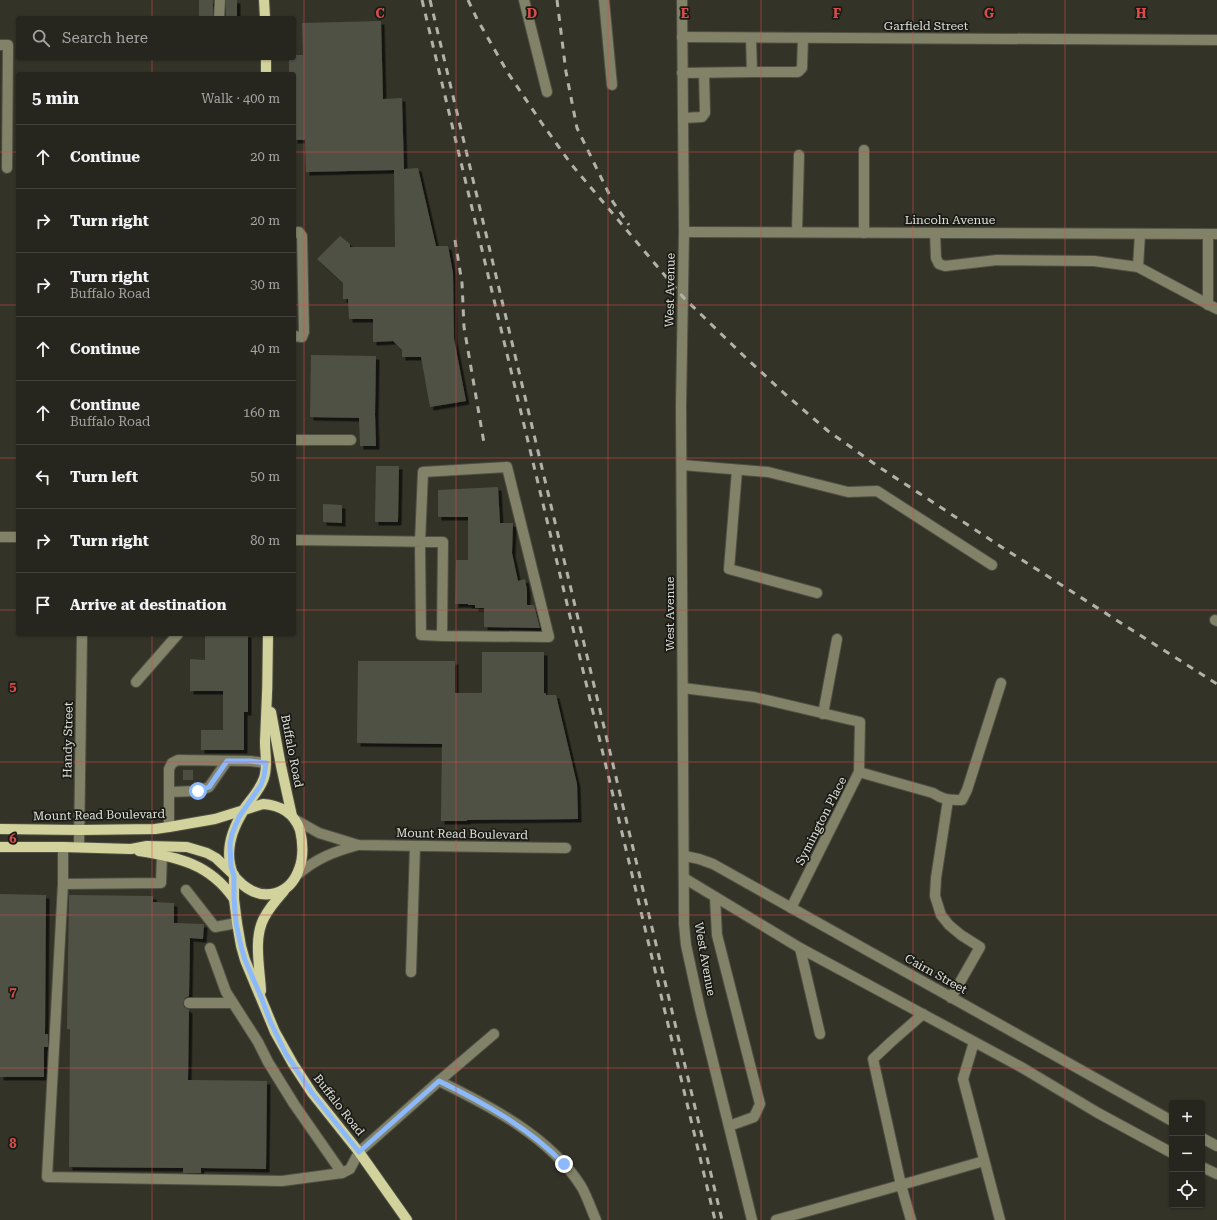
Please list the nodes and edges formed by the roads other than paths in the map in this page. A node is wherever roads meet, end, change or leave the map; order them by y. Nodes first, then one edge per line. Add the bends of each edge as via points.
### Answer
1 (220, 0) edge
2 (264, 0) edge
3 (524, 0) edge
4 (604, 0) edge
5 (682, 0) edge
6 (220, 16) edge
7 (265, 16) edge
8 (682, 38) junction
9 (751, 38) junction
10 (803, 38) junction
11 (1217, 40) edge
12 (0, 45) edge
13 (266, 60) edge
14 (266, 72) edge
15 (752, 72) junction
16 (704, 73) junction
17 (682, 74) junction
18 (612, 84) dead end
19 (547, 92) dead end
20 (683, 118) junction
21 (864, 150) dead end
22 (799, 155) dead end
23 (7, 168) dead end
24 (296, 232) edge
25 (684, 232) junction
26 (797, 232) junction
27 (864, 233) junction
28 (935, 233) junction
29 (1140, 234) junction
30 (1212, 234) edge
31 (1138, 267) junction
32 (1213, 307) edge
33 (296, 336) edge
34 (296, 440) edge
35 (351, 440) dead end
36 (682, 465) junction
37 (737, 470) junction
38 (0, 537) edge
39 (16, 538) edge
40 (296, 540) edge
41 (420, 542) junction
42 (992, 566) dead end
43 (817, 593) dead end
44 (82, 636) edge
45 (176, 636) edge
46 (268, 636) edge
47 (442, 636) junction
48 (837, 639) dead end
49 (136, 682) dead end
50 (1001, 683) dead end
51 (683, 688) junction
52 (268, 690) junction
53 (823, 714) junction
54 (227, 761) junction
55 (266, 763) junction
56 (859, 772) junction
57 (169, 792) junction
58 (948, 800) junction
59 (244, 810) junction
60 (293, 817) junction
61 (170, 827) junction
62 (0, 829) edge
63 (80, 830) junction
64 (358, 845) junction
65 (63, 846) junction
66 (415, 846) junction
67 (0, 847) edge
68 (79, 847) junction
69 (566, 848) dead end
70 (131, 849) junction
71 (162, 854) junction
72 (685, 856) junction
73 (234, 875) junction
74 (297, 875) junction
75 (684, 878) junction
76 (63, 884) junction
77 (286, 888) junction
78 (186, 890) dead end
79 (715, 897) junction
80 (234, 899) junction
81 (791, 908) junction
82 (236, 923) junction
83 (210, 948) dead end
84 (800, 948) junction
85 (411, 972) dead end
86 (951, 998) junction
87 (262, 999) junction
88 (189, 1003) dead end
89 (233, 1003) junction
90 (923, 1014) junction
91 (494, 1034) dead end
92 (820, 1034) dead end
93 (974, 1042) junction
94 (439, 1081) junction
95 (1169, 1119) edge
96 (729, 1126) junction
97 (1205, 1140) edge
98 (1217, 1146) edge
99 (1169, 1151) edge
100 (359, 1152) junction
101 (984, 1161) junction
102 (1205, 1168) edge
103 (342, 1173) junction
104 (1217, 1174) edge
105 (901, 1184) junction
106 (404, 1219) edge
107 (596, 1220) edge
108 (752, 1220) edge
109 (776, 1220) edge
110 (911, 1220) edge
111 (1000, 1220) edge

1 - 6 street
2 - 7 main road
3 - 19 street
4 - 18 street
5 - 8 street, West Avenue
8 - 9 street, Garfield Street
8 - 17 street, West Avenue
9 - 10 street, Garfield Street
9 - 15 street
10 - 11 street, Garfield Street
10 - 15 street via 802,68 798,72
12 - 23 street via 8,46
13 - 14 main road
15 - 16 street
16 - 17 street
16 - 20 street via 705,113 702,117
17 - 20 street, West Avenue
20 - 25 street, West Avenue
21 - 27 street
22 - 26 street
24 - 33 street via 302,236 304,332 302,337
25 - 26 street, Lincoln Avenue
25 - 36 street, West Avenue
26 - 27 street, Lincoln Avenue
27 - 28 street, Lincoln Avenue
28 - 29 street, Lincoln Avenue
28 - 31 street via 936,258 939,264 945,266 1005,260 1094,261
29 - 30 street, Lincoln Avenue
29 - 31 street
30 - 32 street
31 - 32 street
34 - 35 street
36 - 37 street
36 - 51 street, West Avenue
37 - 42 street via 768,472 848,492 877,491
37 - 43 street via 729,569
38 - 39 street
40 - 41 street
41 - 47 street via 421,635
41 - 47 street via 443,542
41 - 47 street via 423,472 506,467 549,636
44 - 63 street, Handy Street
45 - 49 street
46 - 52 main road, Buffalo Road
48 - 53 street
50 - 58 street via 967,790 962,800
51 - 53 street via 754,698
51 - 72 street, West Avenue
52 - 55 main road, Buffalo Road
52 - 60 main road, Buffalo Road
53 - 56 street via 860,722
54 - 55 street
54 - 57 street via 209,787 198,791 188,788
54 - 57 street via 188,765 178,760 172,763 169,769
55 - 59 main road, Buffalo Road via 261,785
56 - 58 street, Symington Place via 933,793
56 - 81 street, Symington Place
57 - 61 street
58 - 86 street via 936,878 937,903 941,915 949,925 980,947
59 - 60 main road via 270,804 278,806
59 - 61 main road, Mount Read Boulevard via 215,819
59 - 73 main road via 233,830 230,844
60 - 64 street via 319,833
60 - 74 main road via 299,827 303,845
61 - 63 main road, Mount Read Boulevard
62 - 63 main road, Mount Read Boulevard
63 - 68 street, Handy Street
64 - 66 street, Mount Read Boulevard
64 - 74 street via 322,858
65 - 67 main road
65 - 68 main road
65 - 76 street
66 - 69 street, Mount Read Boulevard
66 - 85 street
68 - 70 main road
70 - 71 main road
70 - 73 main road via 187,846 216,858
71 - 76 street via 161,883
71 - 80 main road via 202,869 224,886
72 - 75 street, West Avenue
72 - 81 street, Cairn Street via 713,864
73 - 77 main road via 254,892 270,895
73 - 80 main road, Buffalo Road
74 - 77 main road
75 - 79 street
75 - 96 street, West Avenue via 686,945
76 - 103 street via 47,1178 282,1181
77 - 87 main road, Buffalo Road via 260,925 258,946
78 - 82 street via 215,927
79 - 84 street
79 - 96 street via 717,935 760,1104 754,1117
80 - 82 main road, Buffalo Road
81 - 86 street, Cairn Street
82 - 87 main road, Buffalo Road via 245,960
83 - 89 street via 226,992
84 - 90 street
84 - 92 street
86 - 95 street, Cairn Street
87 - 100 main road, Buffalo Road via 275,1032 297,1070 318,1102
88 - 89 street
89 - 103 street via 294,1104
90 - 93 street
90 - 105 street via 873,1059
91 - 94 street
93 - 99 street
93 - 101 street via 963,1079
94 - 100 street
94 - 107 street via 511,1120 540,1141 564,1164 582,1187
96 - 108 street, West Avenue
97 - 98 street
100 - 103 street via 350,1168
100 - 106 main road, Buffalo Road
101 - 105 street
101 - 111 street
102 - 104 street
105 - 109 street
105 - 110 street

